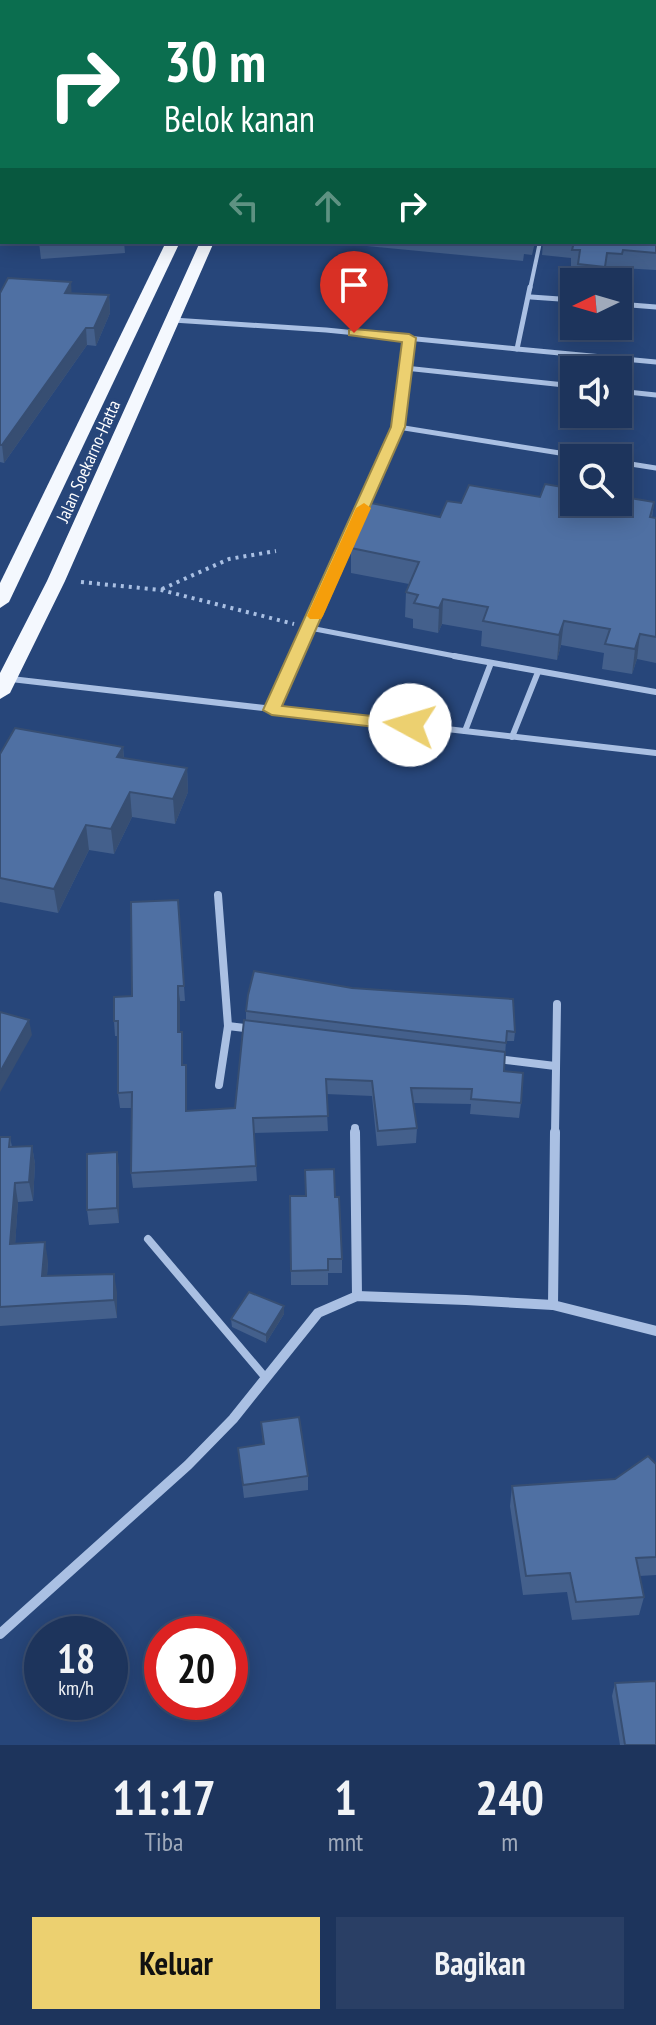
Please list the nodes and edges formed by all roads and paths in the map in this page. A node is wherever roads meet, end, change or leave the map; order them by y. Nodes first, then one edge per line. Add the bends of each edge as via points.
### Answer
1 (172, 244) edge
2 (206, 244) edge
3 (540, 244) edge
4 (531, 297) junction
5 (560, 299) edge
6 (632, 305) edge
7 (656, 307) edge
8 (173, 320) junction
9 (409, 338) junction
10 (517, 349) junction
11 (656, 362) edge
12 (405, 368) junction
13 (560, 385) edge
14 (632, 392) edge
15 (656, 395) edge
16 (398, 427) junction
17 (560, 453) edge
18 (632, 464) edge
19 (656, 468) edge
20 (276, 551) dead end
21 (56, 581) junction
22 (161, 590) junction
23 (0, 602) edge
24 (310, 628) junction
25 (491, 663) junction
26 (538, 672) junction
27 (4, 686) edge
28 (656, 692) edge
29 (272, 710) junction
30 (465, 731) junction
31 (512, 737) junction
32 (656, 753) edge
33 (218, 895) dead end
34 (557, 1004) dead end
35 (228, 1026) junction
36 (259, 1030) edge
37 (493, 1058) edge
38 (555, 1066) junction
39 (219, 1085) dead end
40 (355, 1128) dead end
41 (148, 1239) dead end
42 (357, 1296) junction
43 (553, 1305) junction
44 (656, 1331) edge
45 (265, 1377) junction
46 (0, 1634) edge

1 - 23 highway, Jalan Soekarno-Hatta
2 - 8 highway, Jalan Soekarno-Hatta
3 - 4 lane
4 - 5 lane
4 - 10 lane
6 - 7 lane
8 - 9 lane
8 - 21 highway, Jalan Soekarno-Hatta
9 - 10 lane
9 - 12 lane
10 - 11 lane
12 - 13 lane
12 - 16 lane
14 - 15 lane
16 - 17 lane
16 - 24 lane
18 - 19 lane
20 - 22 path via 229,559
21 - 22 path
21 - 27 highway, Jalan Soekarno-Hatta
22 - 24 path
24 - 25 lane
24 - 29 lane
25 - 26 lane
25 - 30 lane
26 - 28 lane
26 - 31 lane
27 - 29 lane
29 - 30 lane
30 - 31 lane
31 - 32 lane
33 - 35 street
34 - 38 street
35 - 36 street
35 - 39 street
37 - 38 street
38 - 43 street
40 - 42 street
41 - 45 lane
42 - 43 street
42 - 45 street via 318,1313
43 - 44 street
45 - 46 street via 188,1465

